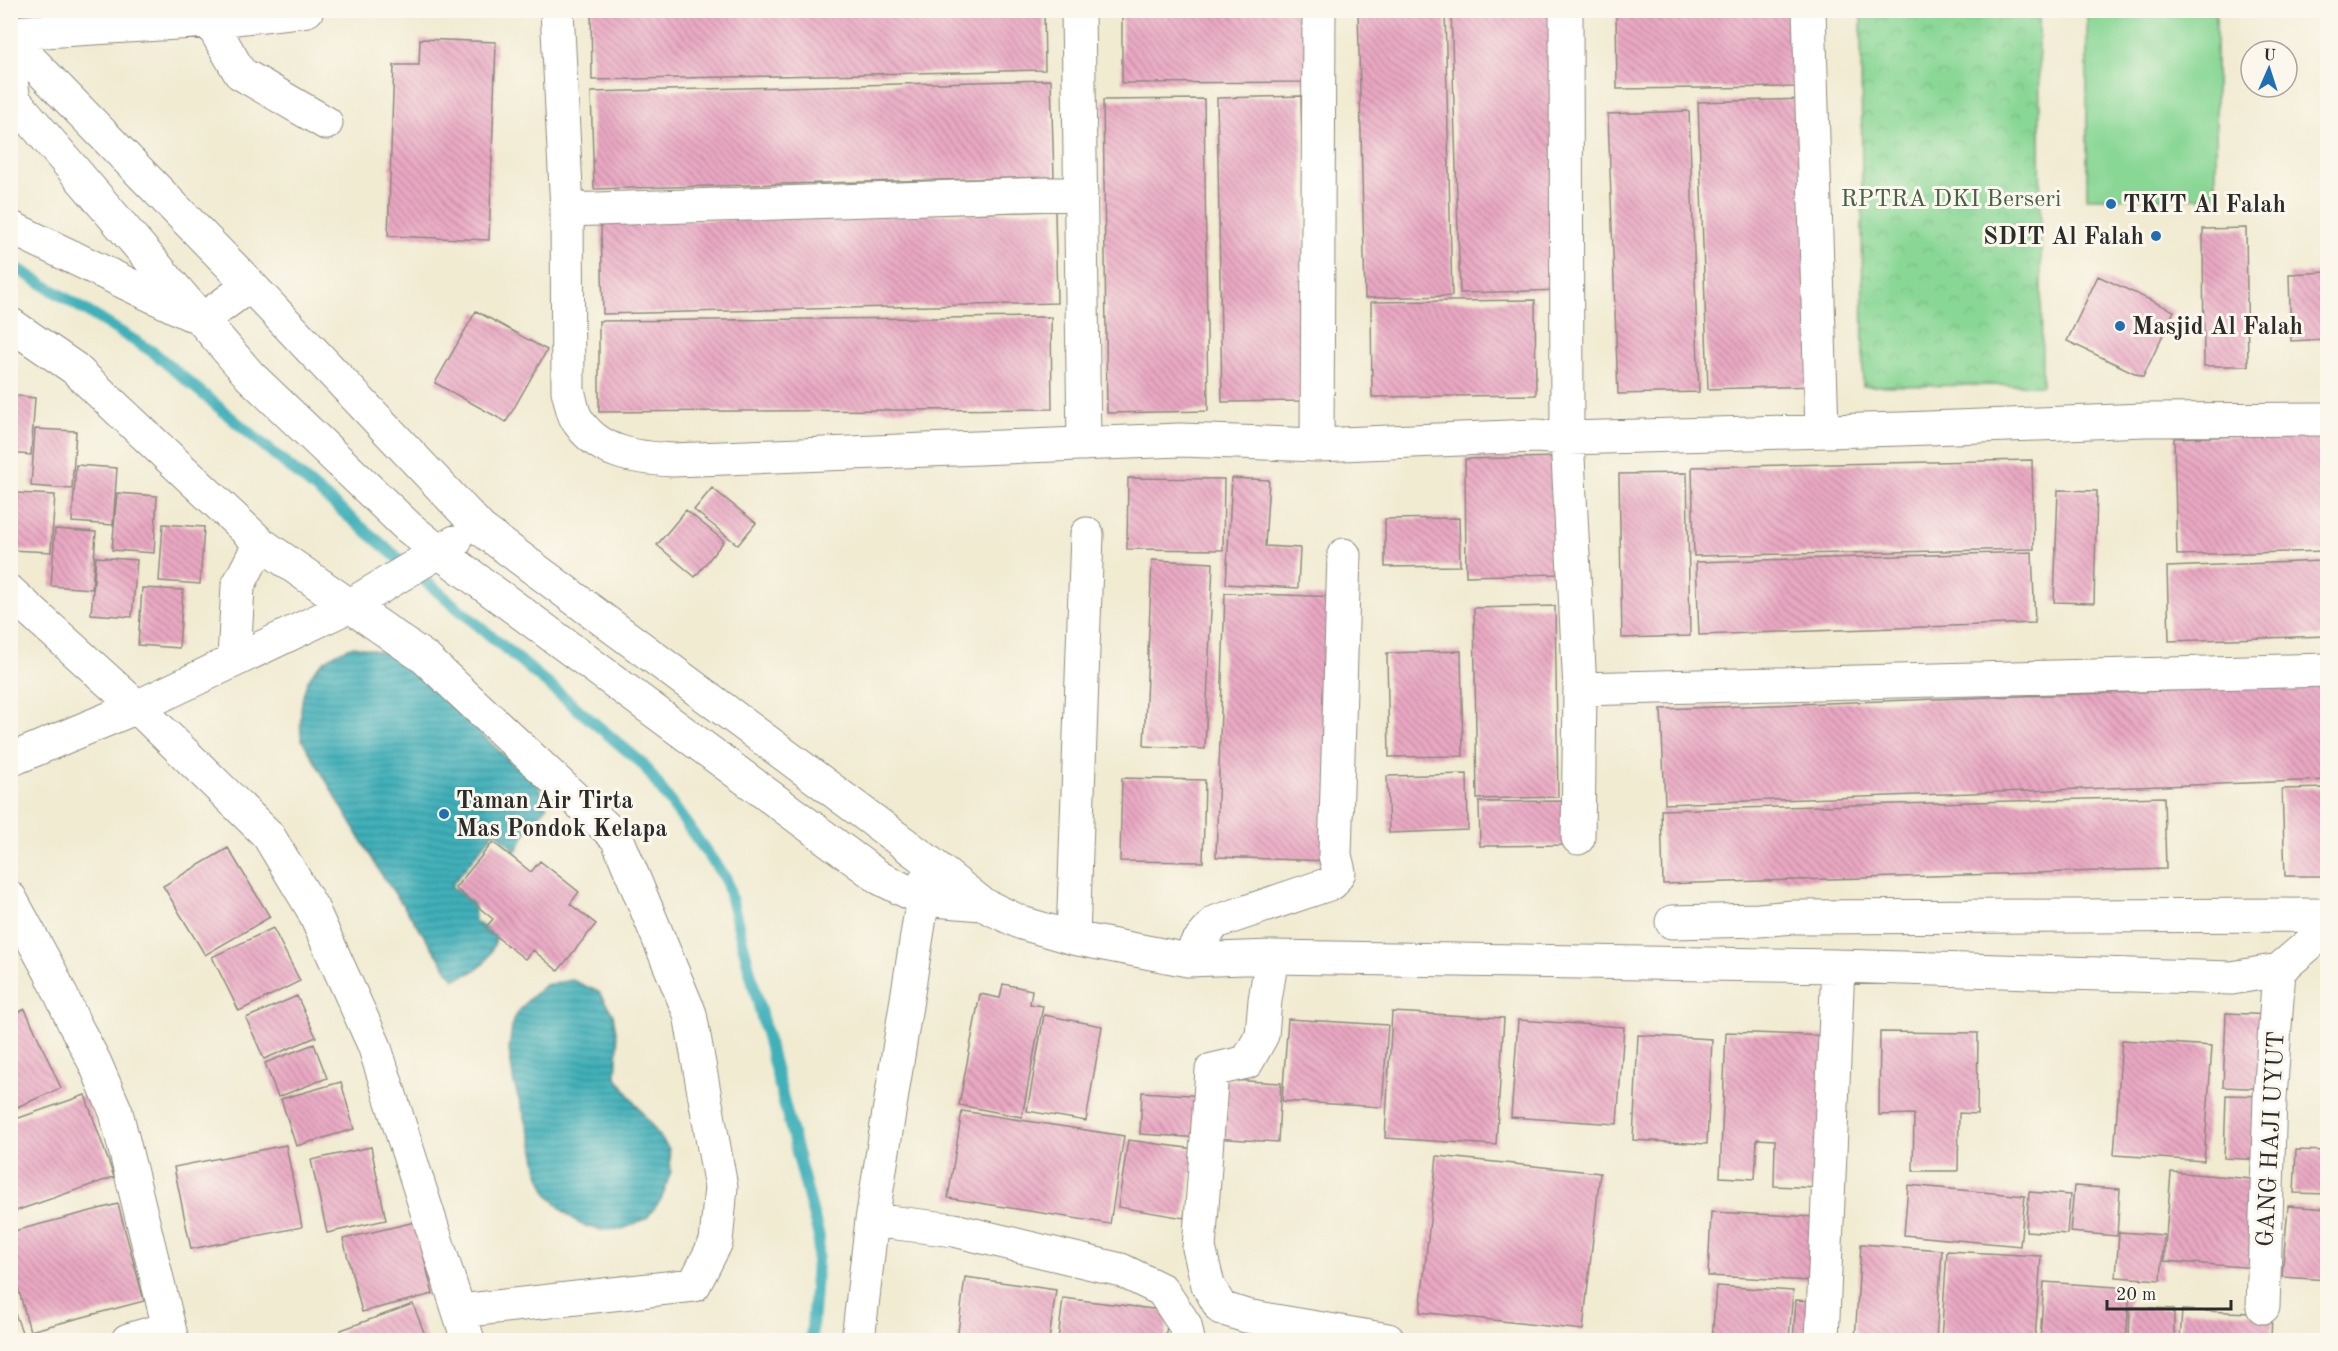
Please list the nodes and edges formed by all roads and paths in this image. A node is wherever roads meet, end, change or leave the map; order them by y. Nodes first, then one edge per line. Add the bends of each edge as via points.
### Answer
1 (307, 10) edge
2 (557, 10) edge
3 (1078, 10) edge
4 (1319, 10) edge
5 (1566, 10) edge
6 (1809, 10) edge
7 (210, 21) junction
8 (10, 33) edge
9 (10, 39) edge
10 (10, 74) edge
11 (326, 123) dead end
12 (1081, 193) junction
13 (567, 210) junction
14 (10, 227) edge
15 (250, 285) junction
16 (202, 320) junction
17 (10, 324) edge
18 (2328, 419) edge
19 (1821, 430) junction
20 (1567, 438) junction
21 (1084, 444) junction
22 (1317, 445) junction
23 (481, 529) junction
24 (1087, 534) dead end
25 (260, 543) junction
26 (1344, 555) dead end
27 (430, 556) junction
28 (10, 592) edge
29 (349, 606) junction
30 (234, 659) junction
31 (2328, 670) edge
32 (1580, 688) junction
33 (137, 707) junction
34 (10, 760) edge
35 (1578, 838) dead end
36 (929, 862) junction
37 (10, 898) edge
38 (922, 899) junction
39 (982, 904) junction
40 (2328, 915) edge
41 (1672, 922) dead end
42 (2328, 928) edge
43 (1073, 938) junction
44 (1272, 957) junction
45 (1188, 960) junction
46 (1838, 966) junction
47 (2279, 970) junction
48 (872, 1220) junction
49 (2263, 1307) dead end
50 (464, 1326) edge
51 (170, 1334) edge
52 (128, 1341) edge
53 (858, 1341) edge
54 (1188, 1341) edge
55 (1388, 1341) edge
56 (1822, 1341) edge

1 - 7 street
2 - 13 street
3 - 12 street
4 - 22 street
5 - 20 street
6 - 19 street
7 - 8 street
7 - 11 street via 240,73
9 - 15 street
10 - 16 street via 14,100
12 - 13 street
12 - 21 street
13 - 21 street via 568,391 576,418 590,435 612,451 673,460
14 - 16 street
15 - 16 street
15 - 23 street
16 - 27 street via 250,376 407,526
17 - 25 street via 74,368
18 - 19 street
19 - 20 street
20 - 22 street
20 - 32 street
21 - 22 street via 1180,440
23 - 27 street
23 - 36 street
24 - 43 street
25 - 29 street
25 - 30 street via 238,586
26 - 45 street via 1335,855 1339,872 1332,883 1216,922
27 - 29 street
27 - 38 street via 880,878
28 - 33 street
29 - 30 street
29 - 50 street via 426,658 617,838 690,1014 721,1187 716,1242 694,1285
30 - 33 street
31 - 32 street
32 - 35 street
33 - 34 street
33 - 50 street via 268,835 312,908 374,1045
36 - 38 street
36 - 39 street
37 - 51 street via 116,1112
38 - 39 street
38 - 48 street
39 - 43 street
40 - 41 street via 1805,917
42 - 47 street
43 - 45 street
44 - 45 street
44 - 46 street
44 - 55 street via 1262,1035 1247,1062 1212,1070 1199,1248 1208,1285 1221,1308 1246,1316
46 - 47 street via 2232,978
46 - 56 street
47 - 49 street, GANG HAJI UYUT
48 - 53 street
48 - 54 street via 954,1230 1121,1270 1162,1290 1185,1325
51 - 52 street

